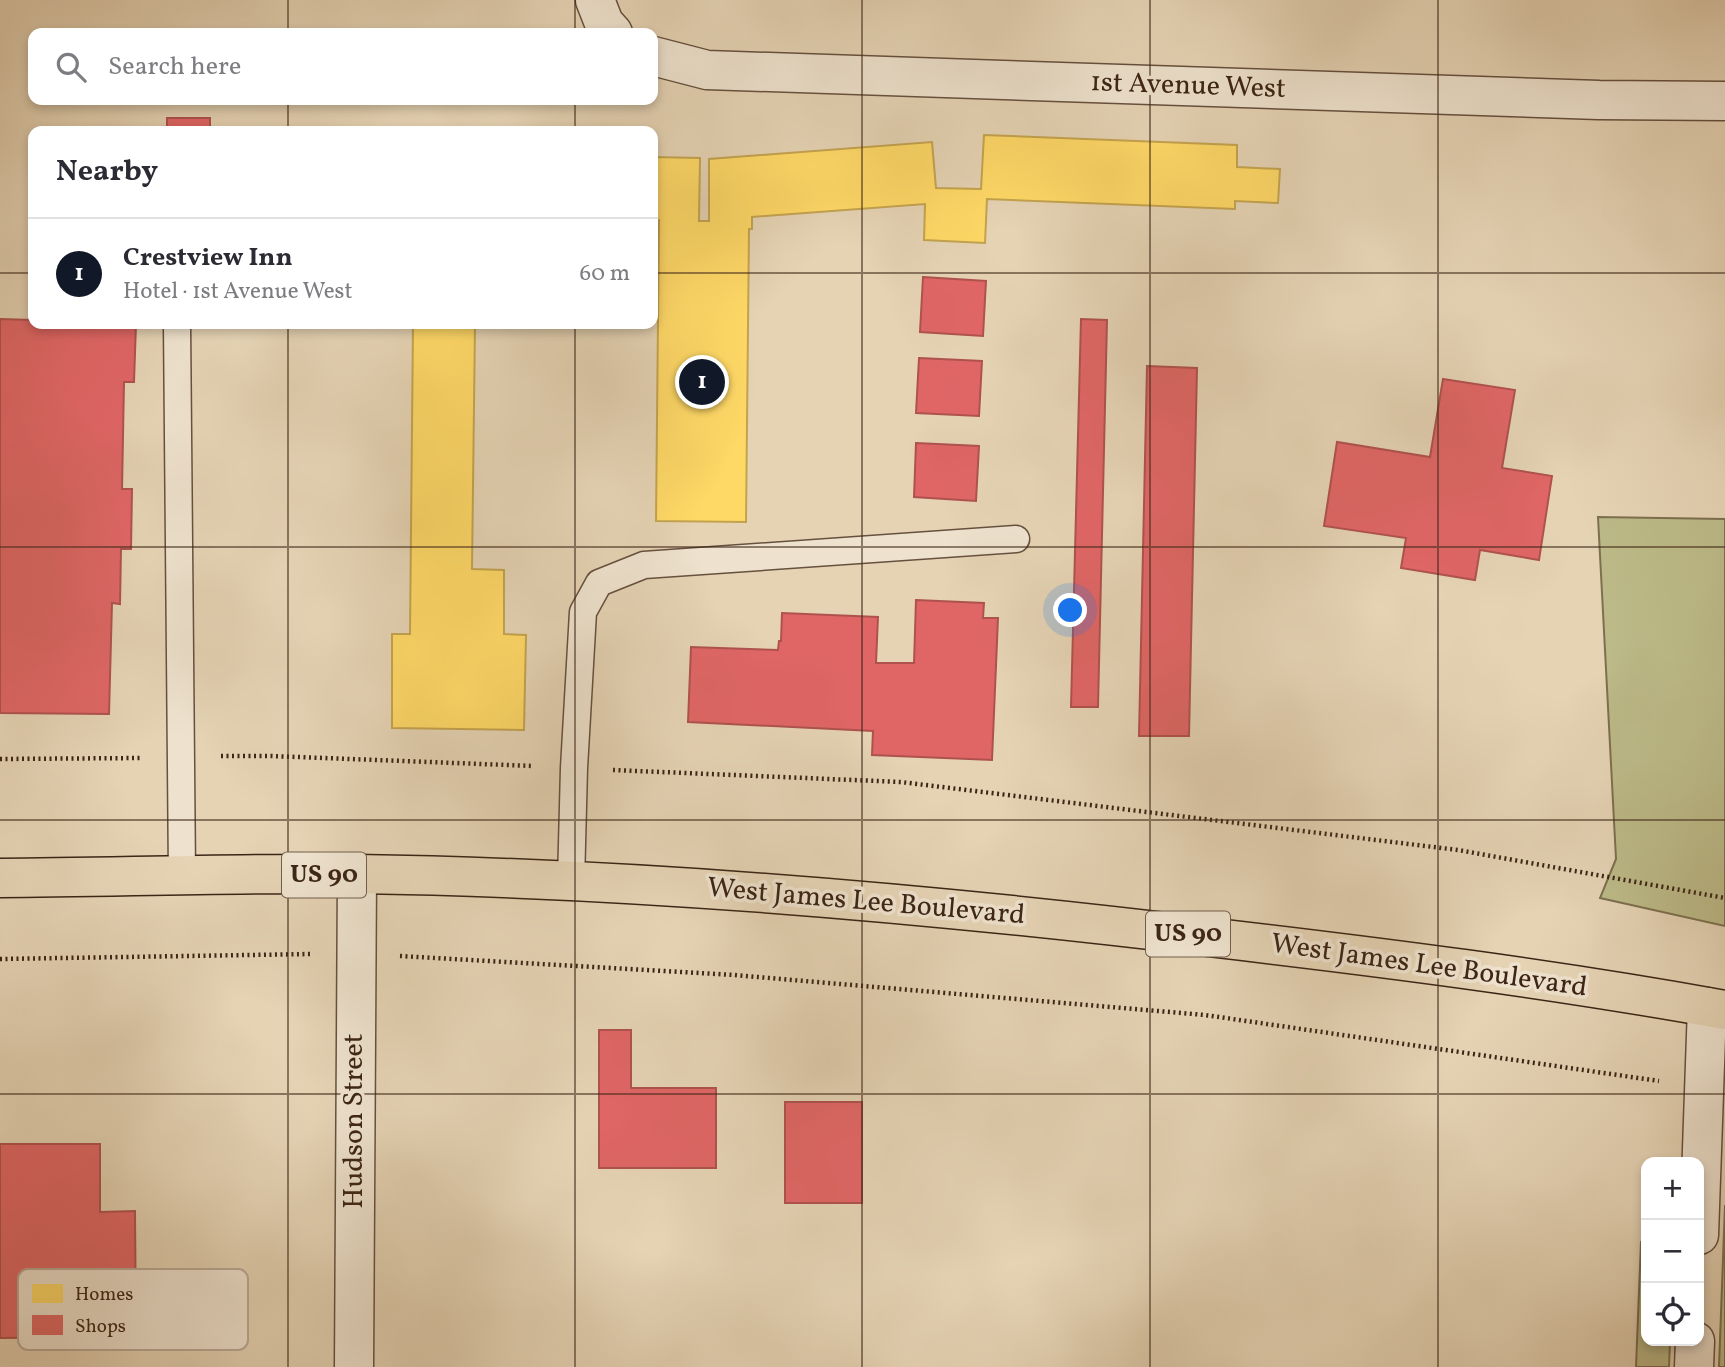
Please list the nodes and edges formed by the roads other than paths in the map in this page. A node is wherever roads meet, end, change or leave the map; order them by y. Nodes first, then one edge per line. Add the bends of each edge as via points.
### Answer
1 (658, 57) edge
2 (1725, 101) edge
3 (177, 329) edge
4 (1016, 539) dead end
5 (357, 874) junction
6 (182, 876) junction
7 (0, 878) edge
8 (571, 882) junction
9 (1716, 1009) edge
10 (1700, 1220) edge
11 (1695, 1346) edge
12 (354, 1367) edge
13 (1694, 1367) edge

1 - 2 street, 1st Avenue West via 707,70
3 - 6 lane
4 - 8 lane via 644,565 599,583 583,612
5 - 6 main road, West James Lee Boulevard / US 90
5 - 8 main road, West James Lee Boulevard / US 90
5 - 12 street, Hudson Street
6 - 7 main road, West James Lee Boulevard / US 90
8 - 9 main road, West James Lee Boulevard / US 90 via 1004,912 1334,952
9 - 10 street via 1704,1087
11 - 13 street

